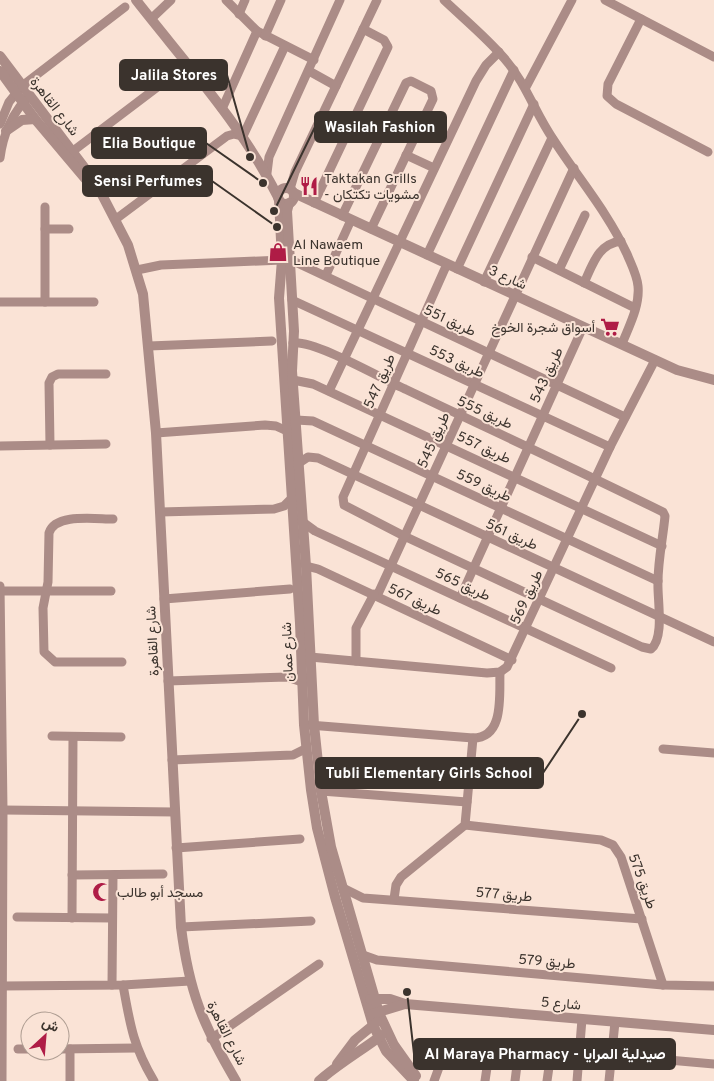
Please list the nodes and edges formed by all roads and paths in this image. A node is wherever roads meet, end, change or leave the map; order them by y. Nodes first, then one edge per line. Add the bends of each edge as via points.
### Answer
1 (136, 0) edge
2 (171, 0) edge
3 (226, 0) edge
4 (246, 0) edge
5 (281, 0) edge
6 (340, 0) edge
7 (378, 0) edge
8 (444, 0) edge
9 (572, 0) edge
10 (604, 0) edge
11 (125, 7) dead end
12 (239, 14) junction
13 (151, 19) junction
14 (641, 19) junction
15 (363, 29) junction
16 (256, 31) junction
17 (265, 36) junction
18 (285, 46) junction
19 (499, 52) junction
20 (0, 56) edge
21 (714, 57) edge
22 (314, 60) junction
23 (514, 70) junction
24 (0, 71) edge
25 (309, 71) junction
26 (176, 73) dead end
27 (336, 86) junction
28 (526, 87) junction
29 (19, 90) junction
30 (26, 99) junction
31 (534, 104) junction
32 (222, 109) junction
33 (35, 120) junction
34 (3, 127) edge
35 (243, 136) junction
36 (552, 138) junction
37 (73, 151) junction
38 (708, 152) dead end
39 (406, 154) junction
40 (0, 158) edge
41 (434, 168) junction
42 (574, 168) junction
43 (267, 173) junction
44 (286, 196) junction
45 (104, 198) junction
46 (314, 203) junction
47 (45, 207) dead end
48 (584, 215) dead end
49 (347, 218) junction
50 (116, 219) junction
51 (45, 229) junction
52 (69, 229) dead end
53 (371, 229) junction
54 (621, 241) junction
55 (399, 242) junction
56 (427, 255) junction
57 (532, 257) junction
58 (447, 264) junction
59 (286, 266) junction
60 (457, 269) junction
61 (137, 270) junction
62 (559, 270) junction
63 (326, 275) junction
64 (484, 282) junction
65 (584, 283) junction
66 (514, 295) junction
67 (373, 298) junction
68 (292, 300) junction
69 (0, 302) edge
70 (45, 302) junction
71 (94, 302) dead end
72 (635, 308) junction
73 (421, 322) junction
74 (584, 327) junction
75 (358, 330) junction
76 (272, 341) dead end
77 (293, 343) junction
78 (622, 344) junction
79 (149, 346) junction
80 (407, 353) junction
81 (488, 353) junction
82 (343, 360) junction
83 (655, 360) junction
84 (106, 374) dead end
85 (293, 380) junction
86 (714, 380) edge
87 (393, 384) junction
88 (474, 384) junction
89 (557, 385) junction
90 (329, 391) junction
91 (380, 414) junction
92 (459, 415) junction
93 (543, 416) junction
94 (626, 417) junction
95 (296, 420) junction
96 (287, 431) junction
97 (156, 433) junction
98 (106, 444) dead end
99 (50, 445) junction
100 (366, 445) junction
101 (446, 445) junction
102 (0, 446) edge
103 (610, 447) junction
104 (528, 448) junction
105 (299, 463) junction
106 (353, 474) junction
107 (432, 476) junction
108 (516, 477) junction
109 (596, 478) junction
110 (291, 499) junction
111 (418, 506) junction
112 (501, 508) junction
113 (581, 509) junction
114 (160, 512) junction
115 (113, 519) dead end
116 (304, 523) junction
117 (404, 536) junction
118 (487, 538) junction
119 (567, 539) junction
120 (662, 546) junction
121 (306, 566) junction
122 (391, 566) junction
123 (474, 569) junction
124 (554, 569) junction
125 (658, 581) junction
126 (0, 586) edge
127 (290, 590) dead end
128 (0, 591) edge
129 (46, 591) junction
130 (111, 591) dead end
131 (375, 595) junction
132 (460, 598) junction
133 (164, 599) junction
134 (540, 600) junction
135 (660, 619) junction
136 (527, 628) junction
137 (714, 642) edge
138 (310, 657) junction
139 (512, 660) junction
140 (356, 661) junction
141 (122, 662) dead end
142 (611, 668) dead end
143 (500, 672) junction
144 (168, 680) junction
145 (302, 682) junction
146 (1, 722) edge
147 (309, 725) junction
148 (52, 736) dead end
149 (73, 736) junction
150 (121, 737) dead end
151 (473, 738) junction
152 (306, 749) junction
153 (663, 749) dead end
154 (714, 753) edge
155 (172, 760) junction
156 (321, 791) junction
157 (467, 802) junction
158 (3, 810) junction
159 (72, 810) junction
160 (175, 812) junction
161 (465, 825) junction
162 (300, 839) dead end
163 (176, 848) junction
164 (163, 874) dead end
165 (72, 875) junction
166 (113, 875) junction
167 (343, 888) junction
168 (1, 898) edge
169 (363, 898) junction
170 (394, 899) junction
171 (349, 908) junction
172 (17, 917) dead end
173 (72, 918) junction
174 (112, 918) junction
175 (642, 919) junction
176 (311, 920) dead end
177 (181, 927) junction
178 (363, 955) junction
179 (377, 960) junction
180 (319, 964) dead end
181 (366, 968) junction
182 (190, 981) junction
183 (112, 985) junction
184 (123, 985) junction
185 (663, 985) junction
186 (2, 986) junction
187 (714, 986) edge
188 (371, 999) junction
189 (405, 1004) junction
190 (376, 1018) junction
191 (582, 1018) junction
192 (615, 1022) junction
193 (714, 1030) edge
194 (386, 1031) junction
195 (378, 1038) junction
196 (211, 1039) junction
197 (136, 1048) junction
198 (70, 1049) edge
199 (489, 1054) junction
200 (612, 1055) junction
201 (518, 1057) junction
202 (550, 1060) junction
203 (70, 1061) edge
204 (579, 1063) junction
205 (714, 1064) edge
206 (335, 1067) junction
207 (1, 1077) edge
208 (70, 1081) edge
209 (154, 1081) edge
210 (236, 1081) edge
211 (319, 1081) edge
212 (414, 1081) edge
213 (420, 1081) edge
214 (434, 1081) edge
215 (485, 1081) edge
216 (515, 1081) edge
217 (547, 1081) edge
218 (577, 1081) edge
219 (609, 1081) edge

1 - 13 street, شارع عمان
2 - 13 street
3 - 12 street
4 - 12 street
5 - 17 street
6 - 22 street
7 - 15 street
8 - 19 street
9 - 28 street
10 - 14 street
11 - 29 street
12 - 16 street
13 - 32 street, شارع عمان
14 - 21 street
14 - 38 street via 608,84 607,96 616,104
15 - 27 street
15 - 46 street via 384,40 388,48
16 - 17 street
16 - 32 street
17 - 18 street
18 - 22 street
18 - 35 street
19 - 23 street
19 - 41 street via 480,72
20 - 29 street, شارع القاهرة
22 - 25 street
23 - 28 street
23 - 56 street
24 - 29 street, شارع القاهرة
25 - 27 street
25 - 43 street via 269,157
26 - 37 street
27 - 44 street via 294,172
28 - 31 street
29 - 30 street, شارع القاهرة
29 - 34 street via 9,102
30 - 33 street, شارع القاهرة
30 - 34 street
30 - 37 street, شارع القاهرة
31 - 36 street
31 - 60 street
32 - 35 street, شارع عمان
33 - 34 street via 22,120
33 - 45 street, شارع القاهرة
34 - 40 street
35 - 43 street, شارع عمان
35 - 50 street via 234,134 223,138
36 - 42 street
36 - 64 street
37 - 45 street, شارع القاهرة
39 - 41 street
39 - 49 street via 433,95 411,81 406,83
39 - 53 street
41 - 55 street
42 - 54 street via 606,212
42 - 57 street, طريق 545
43 - 44 street, شارع عمان
44 - 46 street, شارع 3
44 - 59 street, شارع عمان
45 - 50 street, شارع القاهرة
46 - 49 street, شارع 3
47 - 51 street
48 - 62 street
49 - 53 street, شارع 3
49 - 63 street
50 - 61 street, شارع القاهرة
51 - 52 street
51 - 70 street
53 - 55 street, شارع 3
54 - 65 street via 600,250
54 - 72 street via 636,276 638,293
55 - 56 street, شارع 3
55 - 67 street
56 - 58 street, شارع 3
57 - 62 street
57 - 66 street, طريق 545
58 - 60 street, شارع 3
58 - 73 street, طريق 547
59 - 61 street via 161,265
59 - 63 street, طريق 551
59 - 68 street, شارع عمان
59 - 96 street, شارع عمان via 278,289
60 - 64 street, شارع 3
61 - 79 street, شارع القاهرة
62 - 65 street
63 - 67 street, طريق 551
64 - 66 street, شارع 3
65 - 72 street
66 - 74 street, شارع 3
66 - 81 street, طريق 545
67 - 73 street, طريق 551
67 - 75 street
68 - 75 street, طريق 553
68 - 77 street, شارع عمان
69 - 70 street
70 - 71 street
72 - 78 street
73 - 80 street, طريق 547
73 - 81 street, طريق 551
74 - 78 street, شارع 3
74 - 89 street, طريق 543
75 - 80 street, طريق 553
75 - 82 street
76 - 79 street
77 - 82 street, طريق 555 via 312,345
77 - 85 street, شارع عمان
78 - 83 street, شارع 3
79 - 97 street, شارع القاهرة
80 - 87 street, طريق 547
80 - 88 street, طريق 553
81 - 88 street, طريق 545
81 - 89 street, طريق 551
82 - 87 street, طريق 555
82 - 90 street
83 - 86 street, شارع 3 via 691,375
83 - 94 street, طريق 569
84 - 99 street via 58,374 52,377 49,383
85 - 90 street, طريق 557
85 - 95 street, شارع عمان
87 - 91 street, طريق 547
87 - 92 street, طريق 555
88 - 92 street, طريق 545
88 - 93 street, طريق 553
89 - 93 street, طريق 543
89 - 94 street, طريق 551
90 - 91 street, طريق 557
91 - 100 street, طريق 547
91 - 101 street, طريق 557
92 - 101 street, طريق 545
92 - 104 street, طريق 555
93 - 103 street, طريق 553
93 - 104 street, طريق 543
94 - 103 street, طريق 569
95 - 100 street, طريق 559 via 313,421
95 - 105 street, شارع عمان
96 - 97 street via 265,425
96 - 110 street, شارع عمان
97 - 114 street, شارع القاهرة
98 - 99 street
99 - 102 street
100 - 106 street, طريق 547
100 - 107 street, طريق 559
101 - 107 street, طريق 545
101 - 108 street, طريق 557
103 - 109 street, طريق 569
104 - 108 street, طريق 543
104 - 109 street, طريق 555
105 - 106 street, طريق 561 via 313,457
105 - 116 street, شارع عمان
106 - 111 street, طريق 561
106 - 117 street, طريق 547 via 344,505
107 - 111 street, طريق 545
107 - 112 street, طريق 559
108 - 112 street, طريق 543
108 - 113 street, طريق 557
109 - 113 street, طريق 569
109 - 120 street, طريق 555 via 663,512
110 - 114 street via 284,506 274,508
110 - 145 street, شارع عمان
111 - 117 street, طريق 545
111 - 118 street, طريق 561
112 - 118 street, طريق 543
112 - 119 street, طريق 559
113 - 119 street, طريق 569
113 - 120 street, طريق 557
114 - 133 street, شارع القاهرة
115 - 129 street via 55,523 50,533
116 - 121 street, شارع عمان
116 - 122 street, طريق 565
117 - 122 street, طريق 545
117 - 123 street
118 - 123 street, طريق 543
118 - 124 street, طريق 561
119 - 124 street, طريق 569
119 - 125 street, طريق 559
120 - 125 street
121 - 131 street, طريق 567
121 - 138 street, شارع عمان
122 - 131 street, طريق 545
122 - 132 street, طريق 565
123 - 132 street, طريق 543
123 - 134 street
124 - 134 street, طريق 569
124 - 135 street, طريق 561
125 - 135 street
126 - 128 street
127 - 133 street
128 - 129 street
128 - 146 street
129 - 130 street
129 - 141 street via 42,649 49,659 56,662
131 - 139 street, طريق 567
131 - 140 street, طريق 545 via 356,628
132 - 136 street, طريق 565
133 - 144 street, شارع القاهرة
134 - 135 street via 651,649
134 - 136 street, طريق 569
135 - 137 street, طريق 561
136 - 139 street, طريق 569
136 - 142 street, طريق 565
138 - 140 street
138 - 147 street, شارع عمان
139 - 143 street, طريق 569
140 - 143 street
143 - 151 street via 496,724 488,735
144 - 145 street via 287,677
144 - 155 street, شارع القاهرة
145 - 147 street, شارع عمان
146 - 158 street
147 - 151 street
147 - 152 street, شارع عمان
147 - 156 street, شارع عمان
148 - 149 street
149 - 150 street
149 - 159 street
151 - 157 street
152 - 155 street via 293,755
152 - 188 street, شارع عمان via 321,842
153 - 154 street
155 - 160 street, شارع القاهرة
156 - 157 street
156 - 167 street, شارع عمان via 331,848
157 - 161 street
158 - 159 street
158 - 168 street
159 - 160 street
159 - 165 street
160 - 163 street, شارع القاهرة
161 - 170 street via 401,877 394,890
161 - 175 street, طريق 575 via 601,840 613,845 621,857
162 - 163 street
163 - 177 street, شارع القاهرة
164 - 166 street
165 - 166 street
165 - 173 street
166 - 174 street
167 - 169 street, طريق 577
167 - 171 street, شارع عمان
168 - 186 street
169 - 170 street, طريق 577
169 - 171 street
170 - 175 street, طريق 577
171 - 178 street, شارع عمان
172 - 173 street
173 - 174 street
174 - 183 street
175 - 185 street, طريق 575
176 - 177 street
177 - 182 street, شارع القاهرة
178 - 179 street, طريق 579
178 - 181 street, شارع عمان
179 - 181 street
179 - 185 street, طريق 579
180 - 196 street
181 - 188 street, شارع عمان
182 - 184 street
182 - 196 street, شارع القاهرة
183 - 184 street
183 - 186 street
184 - 197 street
185 - 187 street, طريق 579
186 - 207 street
188 - 189 street, شارع 5 via 390,998
188 - 190 street, شارع عمان
189 - 190 street, شارع 5
189 - 191 street, شارع 5
190 - 194 street, شارع عمان
190 - 195 street, شارع عمان
190 - 206 street
191 - 192 street, شارع 5
191 - 204 street
192 - 193 street, شارع 5
192 - 200 street
194 - 195 street
194 - 213 street, شارع عمان
195 - 206 street
195 - 212 street, شارع عمان via 393,1060
196 - 210 street, شارع القاهرة
197 - 198 street
197 - 209 street
199 - 201 street
199 - 214 street via 445,1051
199 - 215 street
200 - 205 street
200 - 219 street
201 - 202 street
201 - 216 street
202 - 204 street
202 - 217 street
203 - 208 street
204 - 218 street
206 - 211 street

